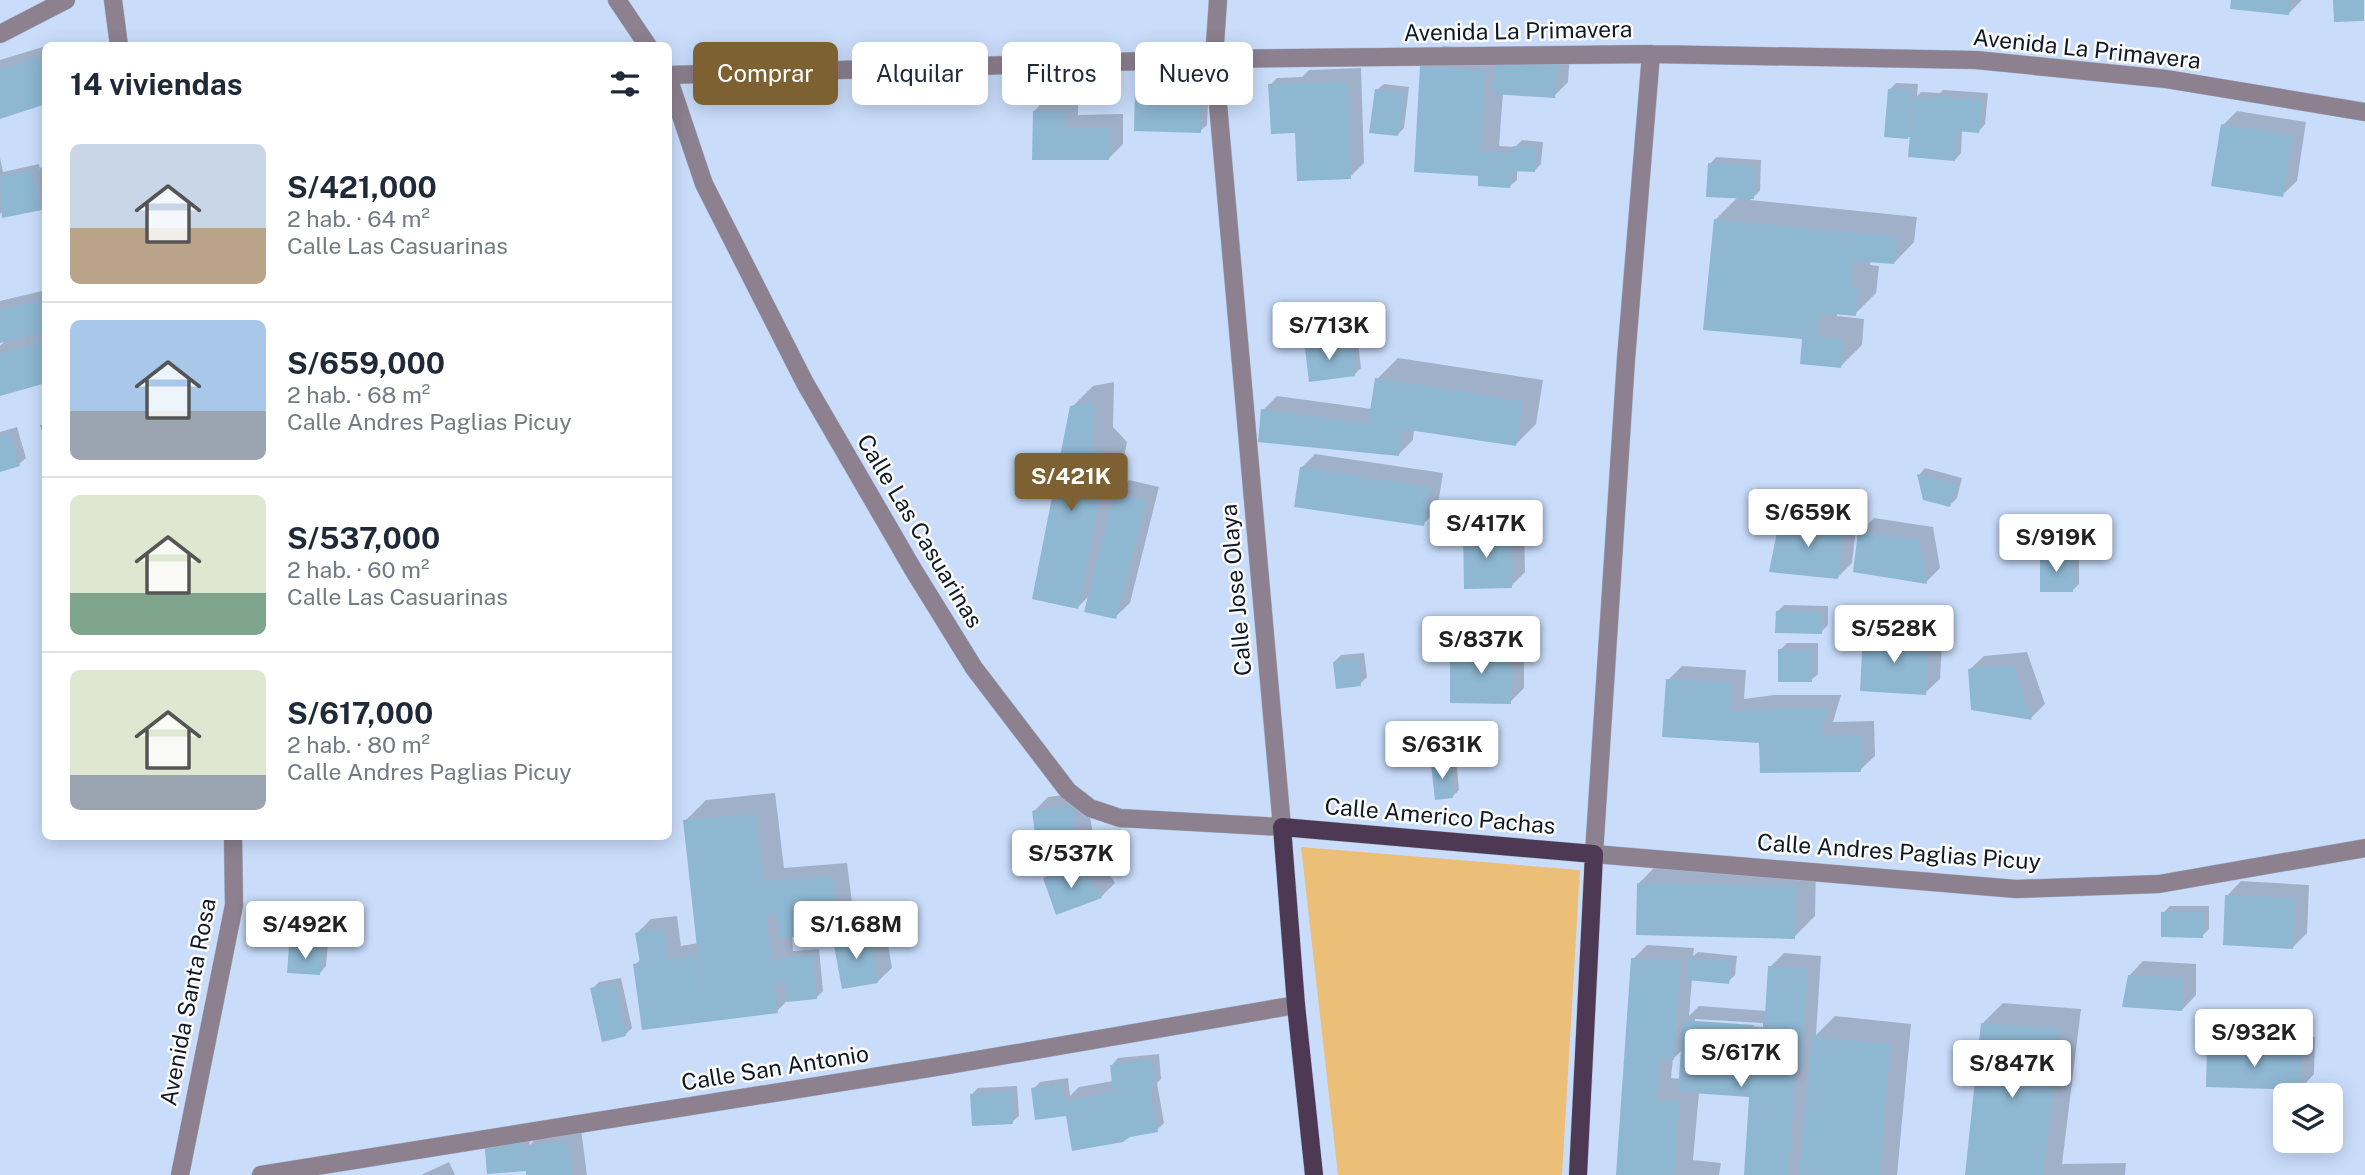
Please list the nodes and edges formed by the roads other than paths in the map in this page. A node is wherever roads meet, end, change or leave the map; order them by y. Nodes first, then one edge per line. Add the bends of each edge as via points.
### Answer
1 (66, 0) edge
2 (113, 0) edge
3 (617, 0) edge
4 (1218, 0) edge
5 (0, 34) edge
6 (118, 42) edge
7 (645, 42) edge
8 (1214, 42) edge
9 (1651, 54) junction
10 (1253, 58) edge
11 (1135, 61) edge
12 (672, 76) edge
13 (672, 88) edge
14 (1217, 105) edge
15 (2365, 112) edge
16 (1282, 827) junction
17 (233, 840) edge
18 (2365, 848) edge
19 (1594, 854) junction
20 (1296, 1005) junction
21 (180, 1175) edge
22 (261, 1175) edge
23 (1314, 1175) edge
24 (1578, 1175) edge

1 - 5 street
2 - 6 street
3 - 7 street
4 - 8 street, Calle Jose Olaya
9 - 10 street, Avenida La Primavera
9 - 15 street, Avenida La Primavera via 1976,60 2166,79
9 - 19 street
11 - 12 street, Avenida La Primavera
13 - 16 street, Calle Las Casuarinas via 704,184 805,383 974,668 1068,790 1090,808 1120,818
14 - 16 street, Calle Jose Olaya
16 - 19 main road, Calle Americo Pachas
16 - 20 main road, Calle Jose Olaya
17 - 21 street, Avenida Santa Rosa via 234,905
18 - 19 street, Calle Andres Paglias Picuy via 2159,884 2016,889
19 - 24 main road
20 - 22 street, Calle San Antonio
20 - 23 main road, Calle Jose Olaya

